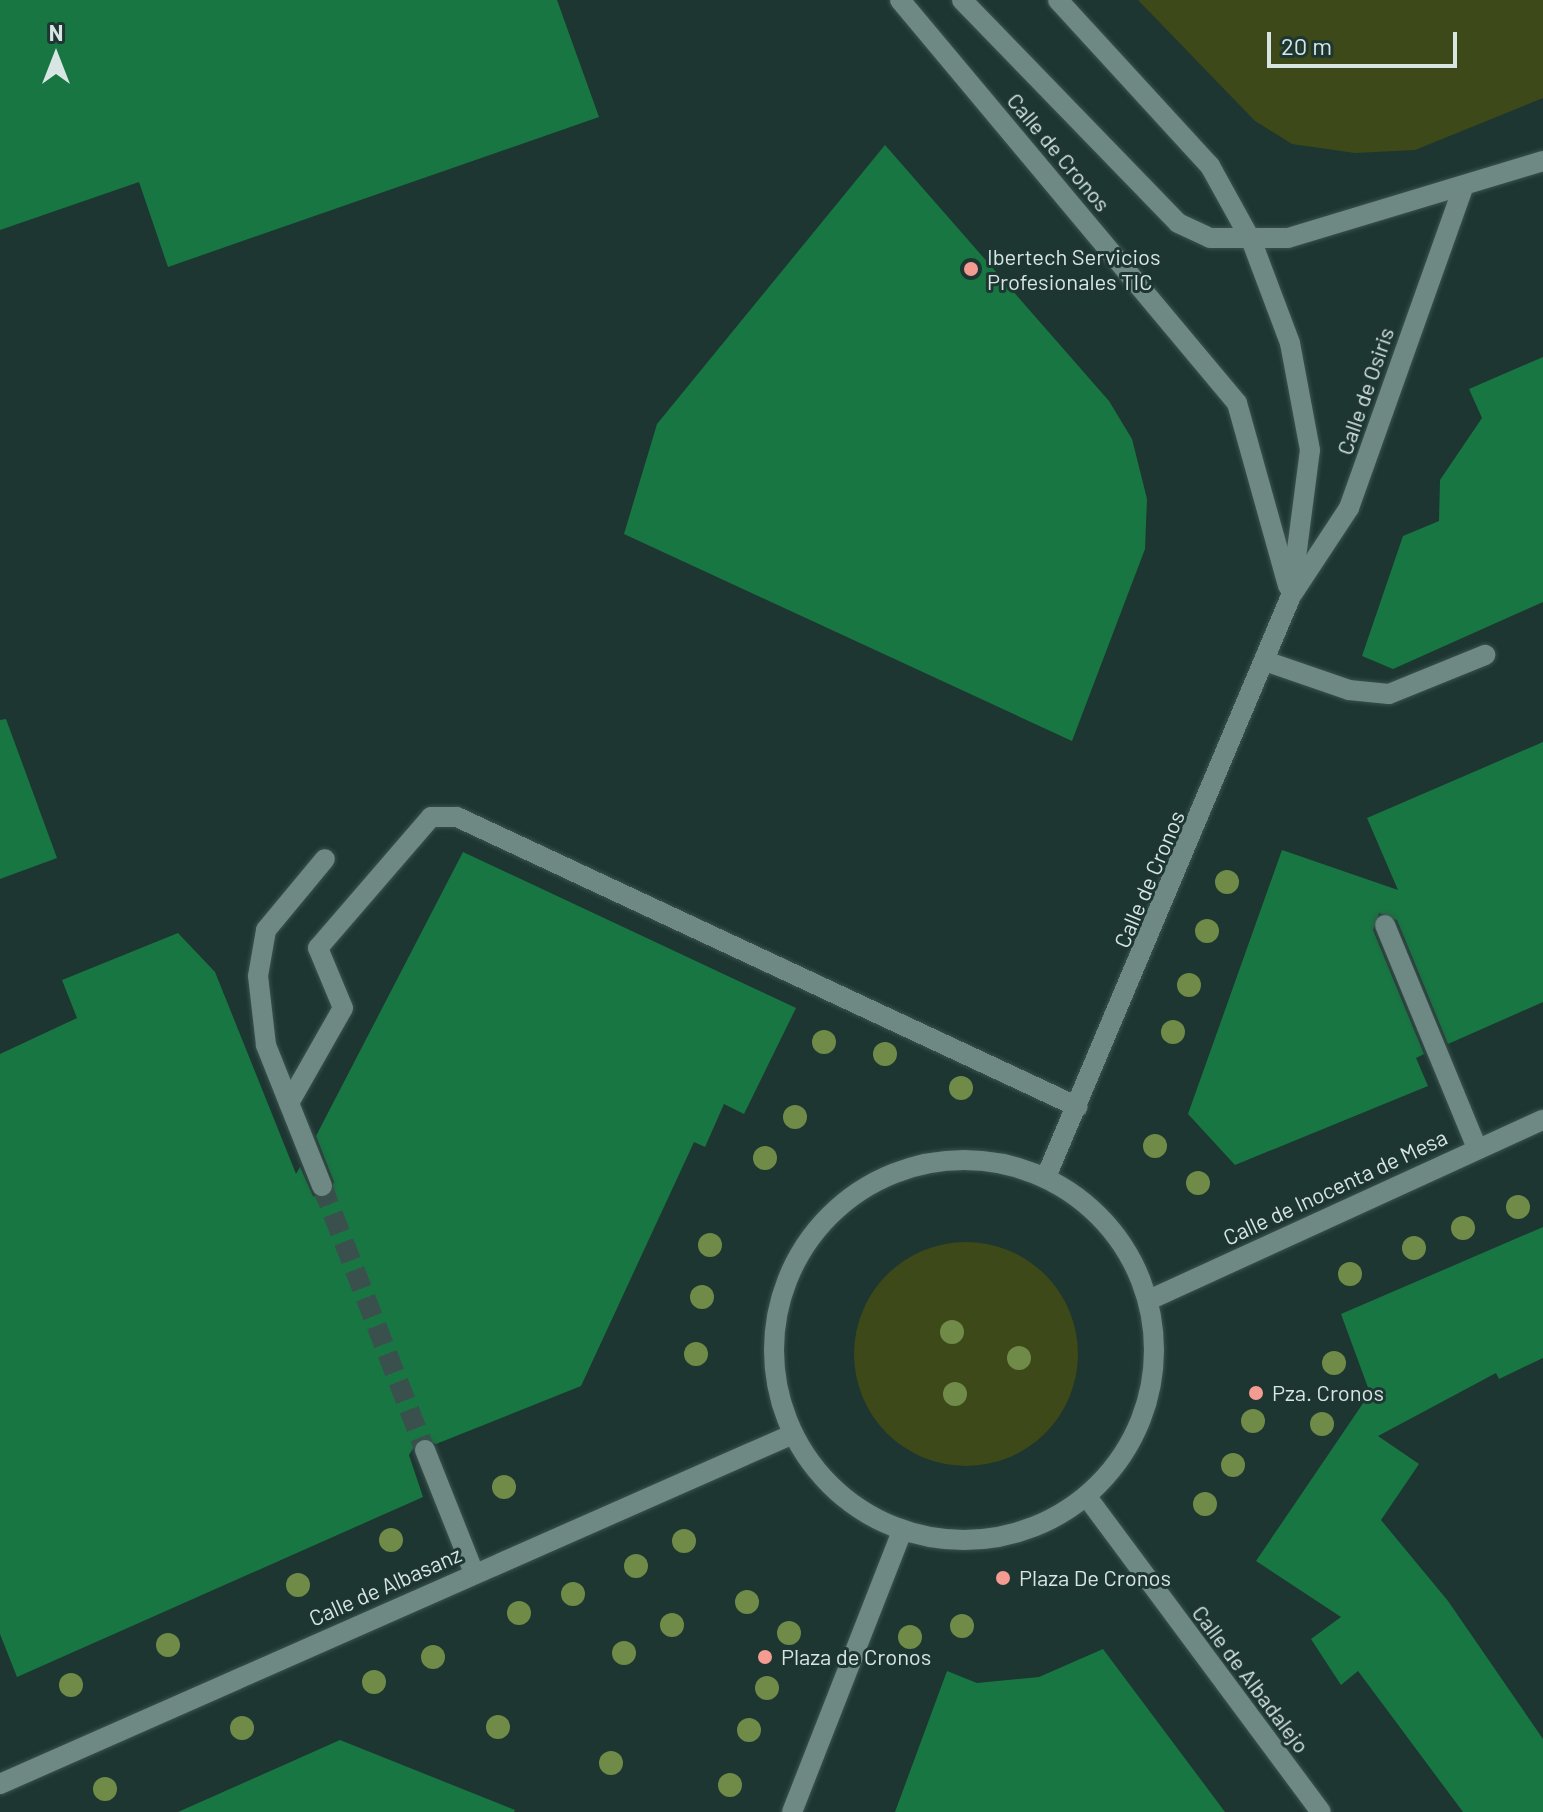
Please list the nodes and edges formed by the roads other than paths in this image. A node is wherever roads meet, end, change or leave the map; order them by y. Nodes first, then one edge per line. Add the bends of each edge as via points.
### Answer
1 (900, 0) edge
2 (962, 0) edge
3 (1058, 0) edge
4 (1543, 161) edge
5 (1462, 190) junction
6 (1252, 242) junction
7 (1291, 596) junction
8 (1485, 655) dead end
9 (1265, 661) junction
10 (325, 859) dead end
11 (1385, 925) dead end
12 (289, 1103) junction
13 (1078, 1107) junction
14 (1543, 1120) edge
15 (1477, 1148) junction
16 (1046, 1177) junction
17 (322, 1186) tunnel mouth
18 (1149, 1300) junction
19 (791, 1435) junction
20 (425, 1450) tunnel mouth
21 (1087, 1497) junction
22 (902, 1532) junction
23 (474, 1573) junction
24 (0, 1784) edge
25 (792, 1812) edge
26 (1321, 1812) edge

1 - 7 street, Calle de Cronos via 1237,403
2 - 6 street, Calle de Cronos via 1178,223 1210,238
3 - 6 street, Calle de Cronos via 1210,166
4 - 5 street
5 - 6 street
5 - 7 street, Calle de Osiris via 1349,508
6 - 7 street, Calle de Cronos via 1290,343 1310,450
7 - 9 street, Calle de Cronos
8 - 9 street via 1389,694 1349,690
9 - 13 street, Calle de Cronos
10 - 12 street via 266,930 258,976 266,1045
11 - 15 street
12 - 13 street via 343,1008 318,948 431,817 457,817
12 - 17 street
13 - 16 street, Calle de Cronos
14 - 15 street, Calle de Inocenta de Mesa
15 - 18 street, Calle de Inocenta de Mesa
16 - 18 street via 1092,1207 1127,1250
16 - 19 street via 989,1161 930,1162 874,1181 827,1216 792,1264 774,1320 774,1379
18 - 21 street via 1155,1340 1144,1420
19 - 22 street via 820,1476 857,1509
19 - 23 street, Calle de Albasanz
20 - 23 street
21 - 22 street via 1031,1529 966,1541
21 - 26 street, Calle de Albadalejo
22 - 25 street
23 - 24 street, Calle de Albasanz

